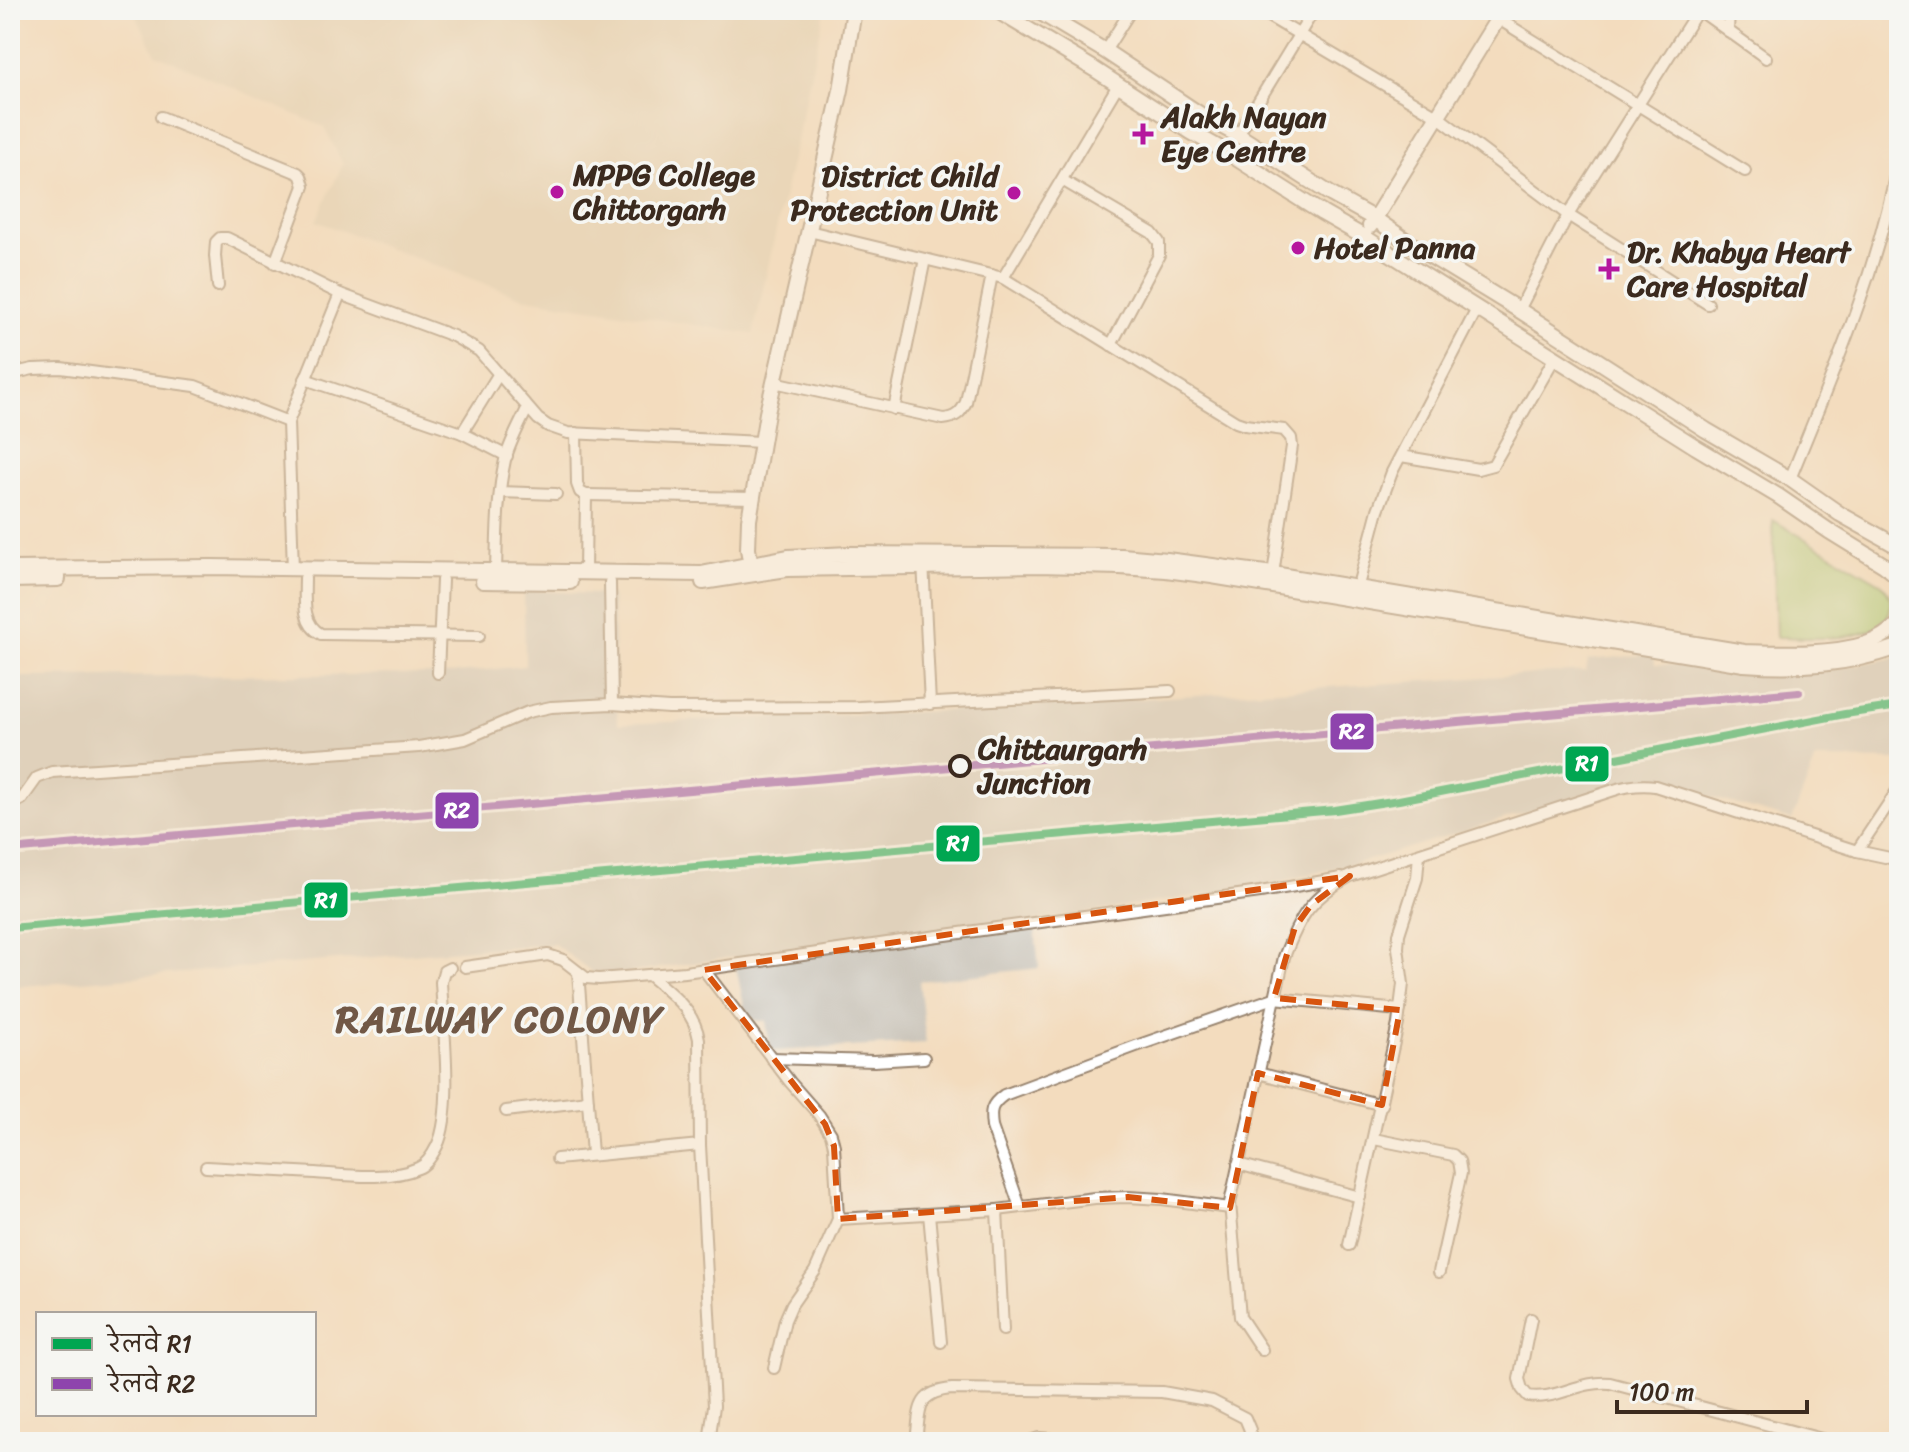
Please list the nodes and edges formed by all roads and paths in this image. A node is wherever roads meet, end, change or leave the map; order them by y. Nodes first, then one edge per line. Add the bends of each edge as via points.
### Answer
1 (854, 10) edge
2 (996, 10) edge
3 (1036, 10) edge
4 (1131, 10) edge
5 (1258, 10) edge
6 (1314, 10) edge
7 (1484, 10) edge
8 (1699, 10) edge
9 (1729, 10) edge
10 (1500, 14) edge
11 (1728, 31) junction
12 (1299, 35) junction
13 (1105, 51) junction
14 (1766, 58) dead end
15 (1118, 85) junction
16 (1638, 104) junction
17 (1437, 116) junction
18 (161, 117) dead end
19 (1238, 135) junction
20 (1899, 156) edge
21 (1745, 171) dead end
22 (1062, 180) junction
23 (1568, 215) junction
24 (1375, 219) junction
25 (809, 231) junction
26 (1364, 237) junction
27 (925, 259) junction
28 (275, 263) junction
29 (998, 276) junction
30 (218, 286) dead end
31 (340, 294) junction
32 (1708, 304) dead end
33 (1477, 309) junction
34 (1519, 310) junction
35 (1111, 345) junction
36 (1555, 357) junction
37 (10, 374) edge
38 (498, 375) junction
39 (305, 379) junction
40 (774, 382) junction
41 (527, 409) junction
42 (894, 409) junction
43 (288, 422) junction
44 (462, 433) junction
45 (576, 433) junction
46 (762, 442) junction
47 (507, 456) junction
48 (1401, 456) junction
49 (1790, 479) junction
50 (500, 492) junction
51 (556, 494) dead end
52 (586, 495) junction
53 (753, 498) junction
54 (1899, 547) edge
55 (923, 561) junction
56 (10, 569) edge
57 (752, 569) junction
58 (496, 572) junction
59 (299, 573) junction
60 (585, 573) junction
61 (1273, 574) junction
62 (1899, 577) edge
63 (10, 580) edge
64 (442, 580) junction
65 (610, 582) junction
66 (1356, 594) junction
67 (1899, 624) edge
68 (440, 635) junction
69 (479, 636) dead end
70 (1899, 647) edge
71 (438, 673) dead end
72 (1170, 691) dead end
73 (612, 704) junction
74 (930, 704) junction
75 (1897, 795) edge
76 (10, 805) edge
77 (1857, 851) junction
78 (1419, 854) junction
79 (1899, 860) edge
80 (1350, 876) junction
81 (465, 967) dead end
82 (450, 968) dead end
83 (704, 970) junction
84 (578, 972) junction
85 (650, 976) junction
86 (1274, 998) junction
87 (1400, 1010) junction
88 (771, 1058) junction
89 (924, 1058) dead end
90 (1258, 1073) junction
91 (588, 1101) junction
92 (1382, 1105) junction
93 (506, 1111) dead end
94 (1374, 1139) junction
95 (700, 1145) junction
96 (592, 1154) junction
97 (557, 1159) dead end
98 (1238, 1164) junction
99 (206, 1167) dead end
100 (1360, 1197) junction
101 (1020, 1207) junction
102 (1230, 1208) junction
103 (997, 1210) junction
104 (929, 1214) junction
105 (838, 1219) junction
106 (1349, 1245) dead end
107 (1439, 1272) dead end
108 (1531, 1319) dead end
109 (1003, 1330) dead end
110 (941, 1342) dead end
111 (1262, 1350) dead end
112 (774, 1368) dead end
113 (709, 1442) edge
114 (916, 1442) edge
115 (1027, 1442) edge
116 (1096, 1442) edge
117 (1248, 1442) edge
118 (1833, 1442) edge

1 - 25 main road
2 - 15 main road
3 - 13 main road
4 - 13 street
5 - 12 street
6 - 12 street
7 - 10 street
8 - 11 street
8 - 16 street
9 - 11 street
10 - 16 street
10 - 17 main road
11 - 14 street
12 - 17 street
12 - 19 street
13 - 19 main road
15 - 22 street
15 - 26 main road
16 - 21 street
16 - 23 street
17 - 23 street
17 - 24 main road
18 - 28 street via 301,176 304,186
19 - 24 main road
20 - 49 street via 1870,271
22 - 29 street
22 - 35 street via 1159,242 1159,255
23 - 32 street
23 - 34 street
24 - 26 main road
24 - 34 main road
25 - 27 street
25 - 40 main road
26 - 33 main road
27 - 29 street
27 - 42 street
28 - 30 street via 237,241 220,238 215,248
28 - 31 street
29 - 35 street
29 - 42 street via 962,410 943,419
31 - 38 street via 453,336 479,351
31 - 39 street
33 - 36 main road
33 - 48 street
34 - 49 main road
35 - 61 street via 1236,422 1288,433 1292,446
36 - 48 street via 1493,465 1478,469
36 - 62 main road
37 - 43 street via 61,368 195,386
38 - 41 street
38 - 44 street
39 - 43 street
39 - 44 street
40 - 42 street
40 - 46 main road
41 - 45 street via 548,426
41 - 47 street
43 - 59 street
44 - 47 street
45 - 46 street
45 - 52 street via 577,484
46 - 53 main road
47 - 50 street
48 - 66 street via 1378,510
49 - 54 main road
50 - 51 street
50 - 58 street
52 - 53 street
52 - 60 street
53 - 57 main road via 748,534
55 - 57 main road
55 - 61 main road via 1122,556
55 - 66 main road via 1151,569
55 - 74 street
56 - 59 main road
57 - 60 main road
57 - 65 main road via 701,582
58 - 59 main road
58 - 60 main road
59 - 63 main road
59 - 64 main road
59 - 68 street via 306,617 316,632
61 - 66 main road
64 - 65 main road
64 - 68 street
65 - 73 street
66 - 67 main road via 1744,652 1853,647
66 - 70 main road via 1744,664 1810,666
68 - 69 street
68 - 71 street
72 - 74 street
73 - 74 street
73 - 76 street via 528,712 465,739 419,747 52,772 37,778 22,799
75 - 77 street
77 - 78 street via 1642,785
77 - 79 street
78 - 80 street
78 - 87 street via 1399,934
80 - 83 street
80 - 86 street via 1329,887 1295,927
81 - 84 street via 548,955
82 - 99 street via 441,982 444,1119 439,1143 421,1167 373,1176
83 - 85 street
83 - 88 street
84 - 85 street via 599,979
84 - 91 street
85 - 95 street via 685,1006 697,1028
86 - 87 street
86 - 90 street
86 - 101 street via 995,1102 992,1127
87 - 92 street
88 - 89 street
88 - 105 street via 831,1134
90 - 92 street
90 - 98 street
91 - 93 street
91 - 96 street
92 - 94 street
94 - 100 street
94 - 107 street via 1453,1155 1459,1161 1461,1173
95 - 96 street
95 - 113 street via 714,1406
96 - 97 street
98 - 100 street
98 - 102 street
100 - 106 street
101 - 102 street via 1128,1197
101 - 103 street
102 - 111 street via 1240,1317
103 - 104 street
103 - 109 street
104 - 105 street
104 - 110 street
105 - 112 street via 785,1320
108 - 118 street via 1519,1379 1528,1396 1610,1383
114 - 117 street via 923,1401 938,1390 952,1389 1162,1392 1212,1401 1245,1418
115 - 116 street

